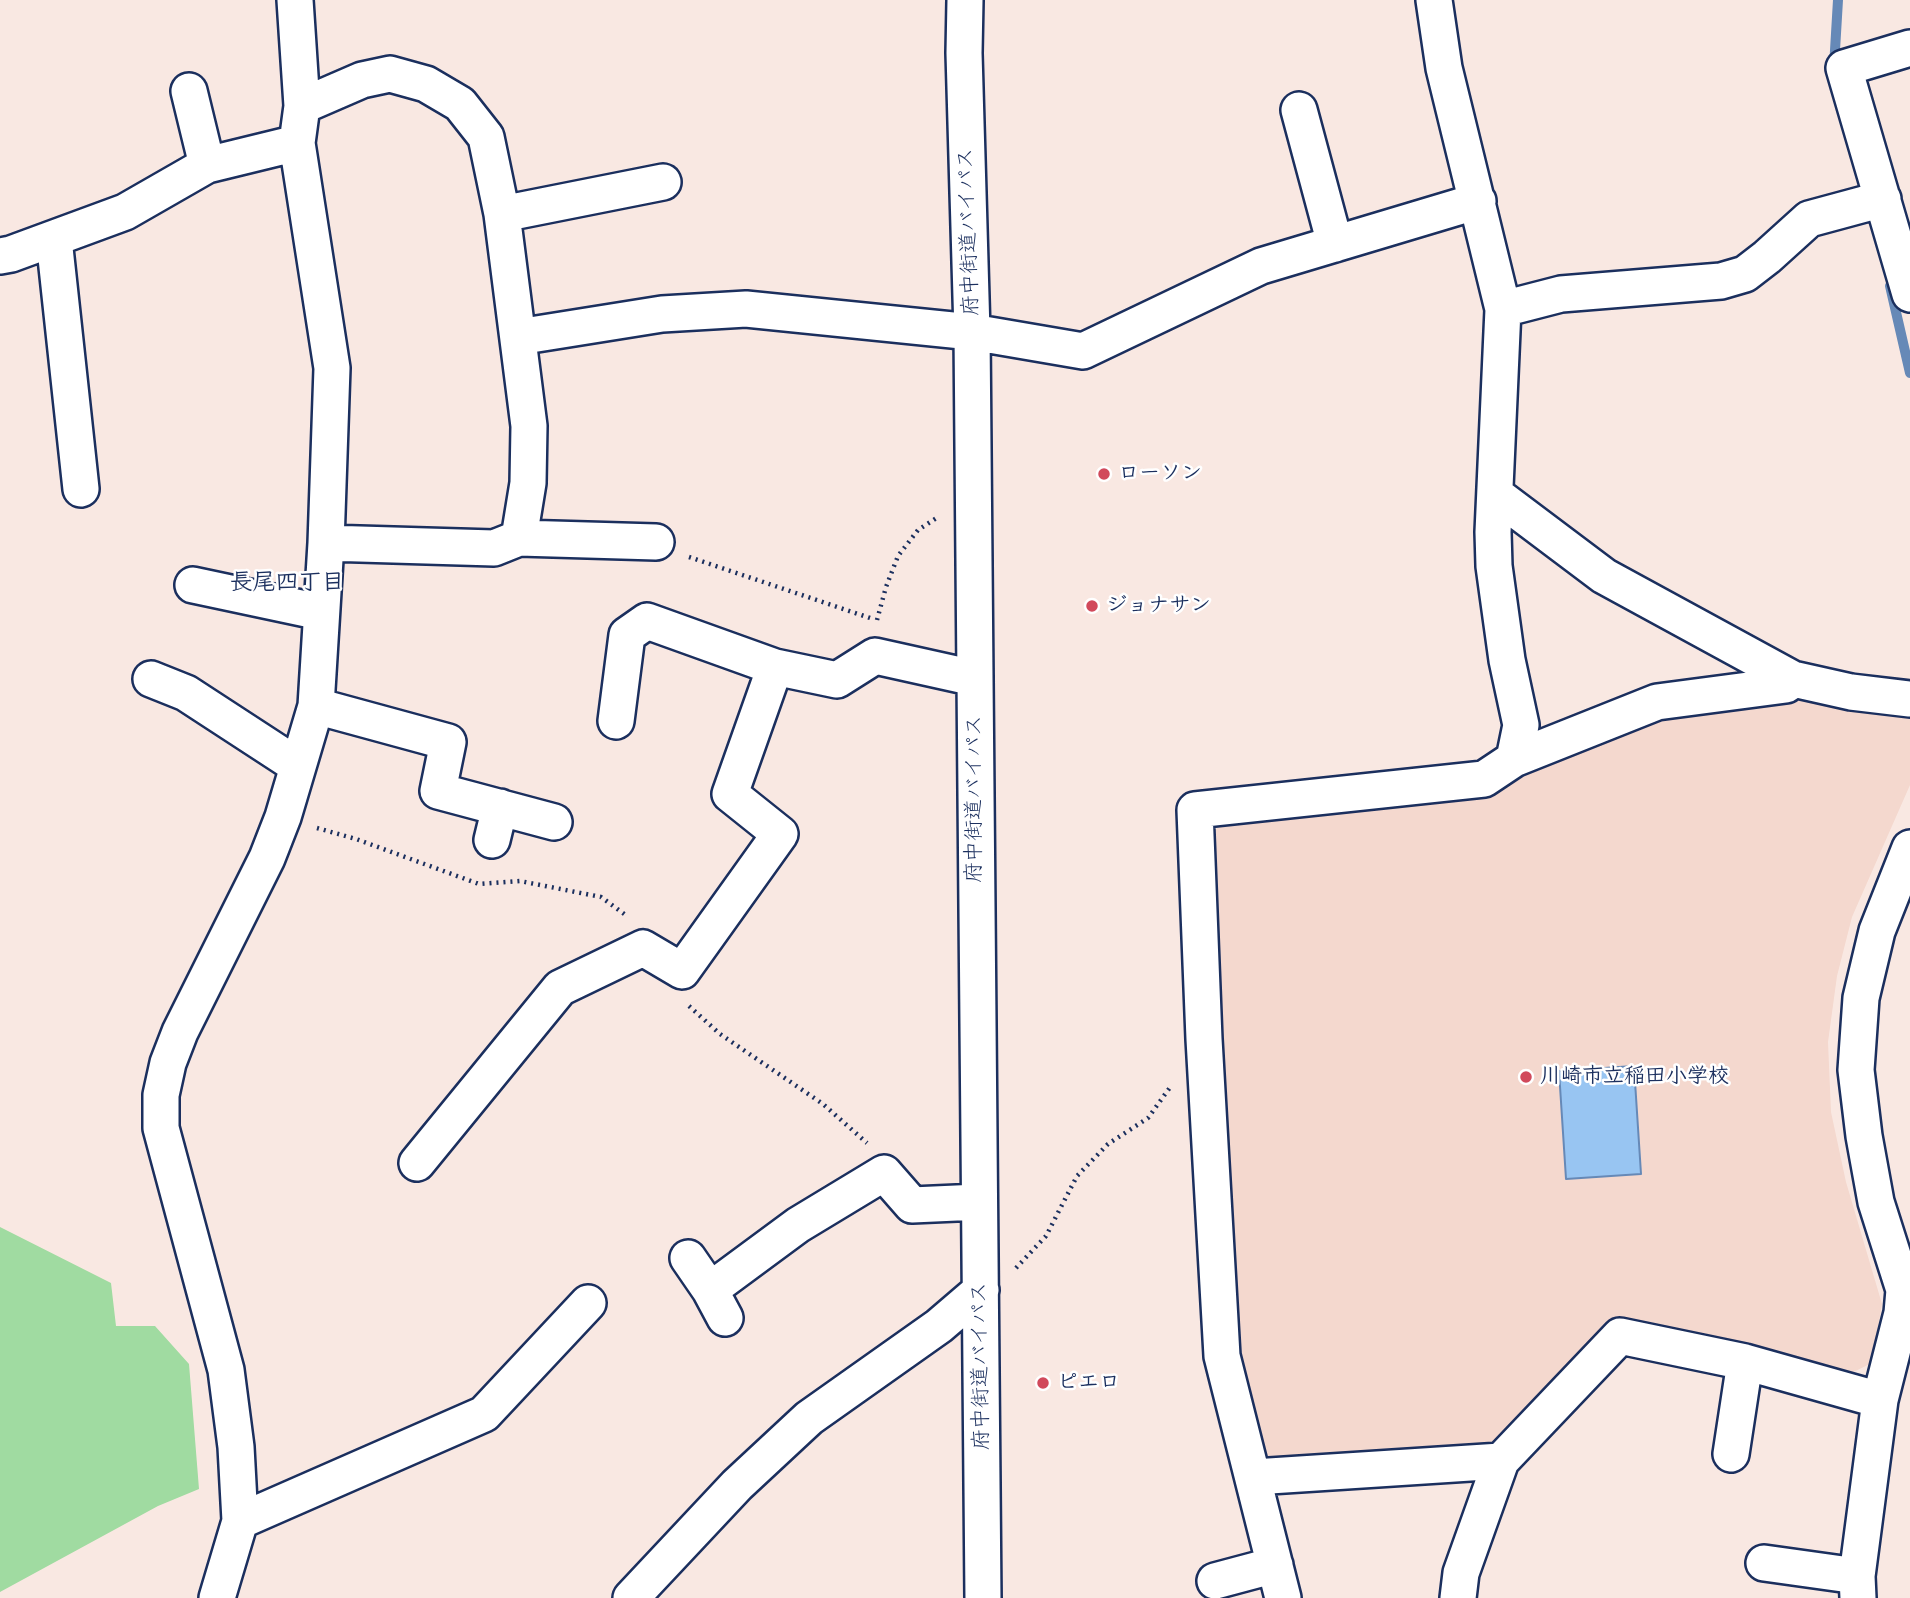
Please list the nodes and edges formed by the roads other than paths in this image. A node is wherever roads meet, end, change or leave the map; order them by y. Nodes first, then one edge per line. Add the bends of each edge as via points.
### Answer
1 (295, 0) edge
2 (965, 0) edge
3 (1434, 0) edge
4 (1910, 48) edge
5 (189, 91) dead end
6 (302, 106) junction
7 (1298, 110) dead end
8 (297, 143) junction
9 (207, 164) junction
10 (663, 182) dead end
11 (1884, 199) junction
12 (1478, 201) junction
13 (502, 214) junction
14 (54, 239) junction
15 (1335, 244) junction
16 (0, 256) edge
17 (1910, 295) edge
18 (1503, 309) junction
19 (972, 332) junction
20 (517, 337) junction
21 (81, 489) dead end
22 (1495, 494) junction
23 (519, 538) junction
24 (656, 542) road end
25 (326, 543) junction
26 (193, 585) dead end
27 (320, 612) junction
28 (775, 667) junction
29 (974, 678) junction
30 (150, 679) dead end
31 (1793, 679) junction
32 (1910, 699) edge
33 (316, 706) junction
34 (616, 721) dead end
35 (1514, 759) junction
36 (298, 766) junction
37 (554, 822) dead end
38 (1910, 848) edge
39 (417, 1163) dead end
40 (979, 1202) junction
41 (688, 1258) dead end
42 (981, 1290) junction
43 (588, 1303) dead end
44 (1745, 1362) junction
45 (1891, 1398) edge
46 (1731, 1454) dead end
47 (1501, 1461) junction
48 (1254, 1477) junction
49 (240, 1521) junction
50 (1764, 1563) dead end
51 (1275, 1565) junction
52 (1215, 1581) dead end
53 (1857, 1587) edge
54 (218, 1598) edge
55 (631, 1598) edge
56 (983, 1598) edge
57 (1283, 1598) edge
58 (1458, 1598) edge

1 - 6 street
2 - 19 street, 府中街道バイパス
3 - 12 street via 1444,68
4 - 11 street via 1844,68
5 - 9 street
6 - 8 street
6 - 13 street via 362,79 390,74 426,84 460,104 486,137
7 - 15 street
8 - 9 street
8 - 25 street via 332,369
9 - 14 street via 125,212
10 - 13 street
11 - 17 street
11 - 18 street via 1809,219 1745,274 1721,281 1561,295
12 - 15 street
12 - 18 street
13 - 20 street
14 - 16 street
14 - 21 street via 61,442
15 - 19 street via 1261,266 1083,351
18 - 22 street
19 - 20 street via 746,309 662,314
19 - 29 street, 府中街道バイパス
20 - 23 street via 529,426 528,483
22 - 31 street via 1604,576
22 - 35 street via 1494,566 1521,725
23 - 24 street
23 - 25 street via 494,548
25 - 27 street
26 - 27 street
27 - 33 street
28 - 29 street via 837,680 875,656
28 - 34 street via 647,621 627,635
28 - 39 street via 730,794 780,834 682,971 643,948 560,988
29 - 40 street, 府中街道バイパス
30 - 36 street via 186,693
31 - 32 street
31 - 35 street via 1786,685 1657,702
33 - 36 street
33 - 37 street via 448,742 438,791 496,824
35 - 48 street via 1484,779 1195,810 1222,1356
36 - 49 street via 267,858 180,1032 161,1095 161,1128 226,1370
38 - 45 street via 1877,931 1861,998 1856,1070 1875,1202 1904,1290
40 - 41 street via 912,1205 884,1173 790,1214 717,1304
40 - 42 street, 府中街道バイパス
42 - 55 street via 939,1326 809,1418 737,1485
42 - 56 street, 府中街道バイパス
43 - 49 street via 484,1414
44 - 45 street
44 - 46 street
44 - 47 street via 1620,1336
45 - 53 street
47 - 48 street
47 - 58 street via 1461,1573
48 - 51 street
49 - 54 street
50 - 53 street
51 - 52 street
51 - 57 street

